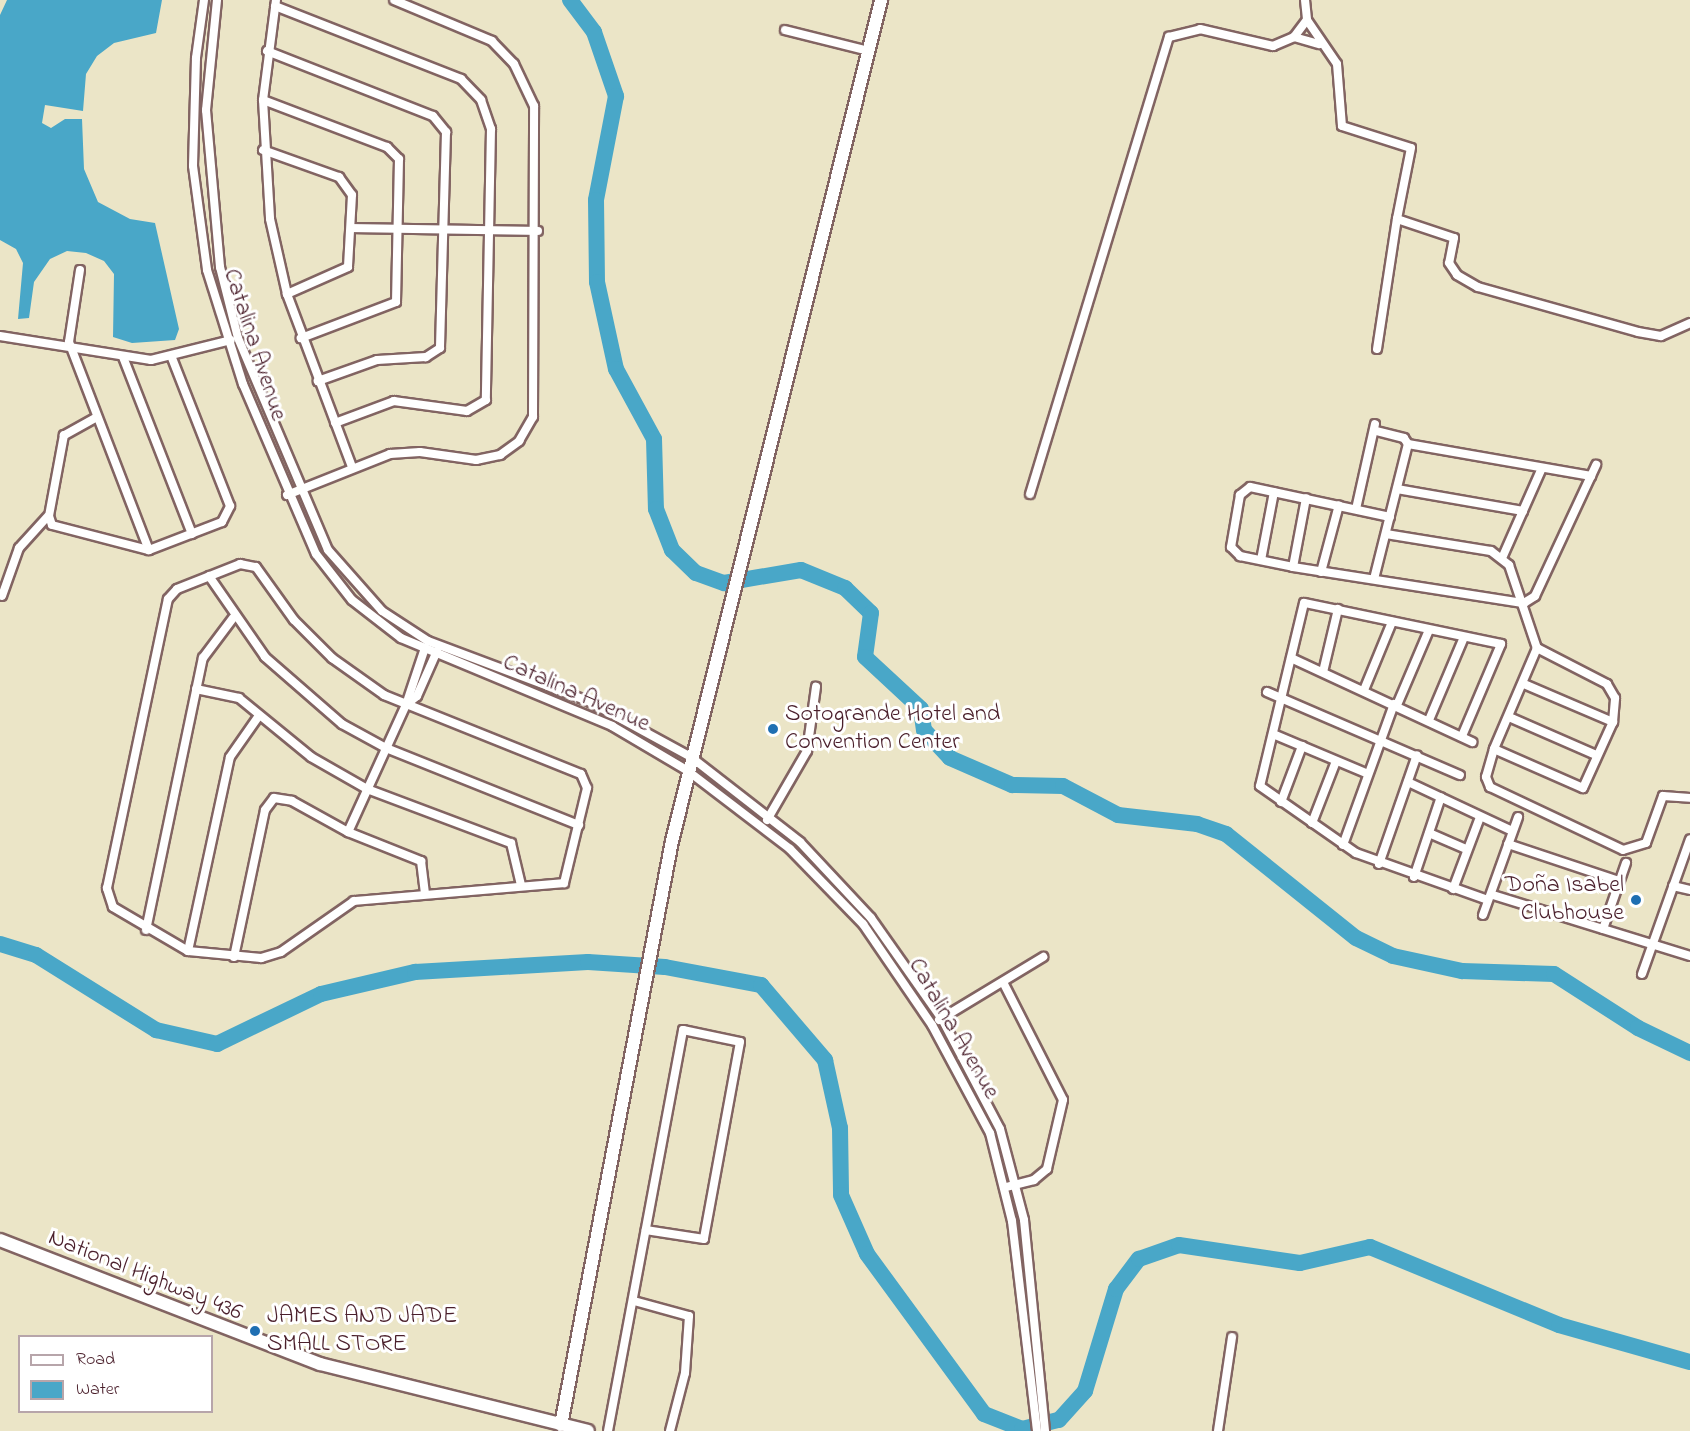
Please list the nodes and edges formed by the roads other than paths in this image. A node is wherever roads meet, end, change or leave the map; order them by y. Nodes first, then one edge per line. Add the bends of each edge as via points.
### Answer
1 (204, 0) edge
2 (217, 0) edge
3 (394, 0) edge
4 (881, 0) edge
5 (1305, 0) edge
6 (275, 3) edge
7 (1306, 20) junction
8 (784, 30) dead end
9 (1294, 37) junction
10 (1319, 44) junction
11 (267, 51) junction
12 (869, 51) junction
13 (263, 100) junction
14 (263, 150) junction
15 (1397, 219) junction
16 (353, 228) junction
17 (400, 228) junction
18 (445, 229) junction
19 (492, 230) junction
20 (538, 231) junction
21 (80, 270) dead end
22 (287, 294) junction
23 (1690, 324) edge
24 (0, 336) edge
25 (238, 338) junction
26 (302, 338) junction
27 (228, 341) junction
28 (71, 348) junction
29 (1377, 349) dead end
30 (123, 357) junction
31 (172, 358) junction
32 (318, 381) junction
33 (97, 417) junction
34 (335, 423) junction
35 (1408, 444) junction
36 (1596, 465) dead end
37 (352, 467) junction
38 (1542, 468) junction
39 (1591, 476) junction
40 (1397, 489) junction
41 (298, 490) junction
42 (1274, 492) junction
43 (1030, 494) dead end
44 (287, 495) junction
45 (1306, 498) junction
46 (1339, 505) junction
47 (1356, 509) junction
48 (1524, 511) junction
49 (49, 516) junction
50 (1390, 517) junction
51 (192, 534) junction
52 (1386, 534) junction
53 (148, 550) junction
54 (1503, 556) junction
55 (1261, 560) junction
56 (1293, 567) junction
57 (1322, 572) junction
58 (209, 576) junction
59 (1374, 579) junction
60 (2, 596) dead end
61 (1524, 603) junction
62 (1338, 609) junction
63 (233, 618) junction
64 (1392, 622) junction
65 (1429, 630) junction
66 (1464, 637) junction
67 (428, 641) junction
68 (440, 645) junction
69 (1537, 648) junction
70 (424, 651) junction
71 (435, 655) junction
72 (1291, 658) junction
73 (1323, 672) junction
74 (1524, 684) junction
75 (816, 687) dead end
76 (196, 689) junction
77 (1364, 690) junction
78 (1267, 692) dead end
79 (1281, 698) junction
80 (406, 705) junction
81 (1395, 705) junction
82 (258, 717) junction
83 (1509, 717) junction
84 (1429, 720) junction
85 (1612, 722) junction
86 (1273, 734) junction
87 (1462, 736) junction
88 (1380, 739) junction
89 (1472, 742) dead end
90 (1302, 746) junction
91 (386, 748) junction
92 (1494, 749) junction
93 (1417, 755) junction
94 (1596, 755) junction
95 (691, 757) junction
96 (1336, 761) junction
97 (688, 771) junction
98 (1368, 774) junction
99 (1461, 775) dead end
100 (1408, 782) junction
101 (367, 789) junction
102 (1441, 797) junction
103 (1690, 798) edge
104 (1281, 802) junction
105 (1480, 817) junction
106 (1518, 817) dead end
107 (771, 819) junction
108 (760, 823) junction
109 (1312, 823) junction
110 (579, 825) junction
111 (348, 831) junction
112 (1512, 831) junction
113 (1429, 833) junction
114 (1690, 840) edge
115 (1508, 844) junction
116 (1343, 845) junction
117 (1466, 849) junction
118 (1626, 862) dead end
119 (1379, 864) junction
120 (1414, 877) junction
121 (1619, 881) junction
122 (521, 885) junction
123 (1673, 886) junction
124 (1453, 890) junction
125 (1690, 890) edge
126 (425, 893) junction
127 (1490, 898) junction
128 (1483, 915) dead end
129 (1603, 929) junction
130 (146, 930) junction
131 (1654, 945) junction
132 (188, 951) junction
133 (1690, 956) edge
134 (234, 957) junction
135 (1042, 957) dead end
136 (1642, 974) dead end
137 (1004, 982) junction
138 (942, 1019) junction
139 (932, 1025) junction
140 (1018, 1184) junction
141 (1006, 1187) junction
142 (646, 1230) junction
143 (0, 1240) edge
144 (634, 1301) junction
145 (1232, 1337) dead end
146 (1036, 1394) junction
147 (561, 1425) junction
148 (586, 1431) edge
149 (608, 1431) edge
150 (670, 1431) edge
151 (1036, 1431) edge
152 (1045, 1431) edge
153 (1218, 1431) edge

1 - 27 street, Catalina Avenue via 196,58 193,166 207,270
2 - 25 street, Catalina Avenue via 209,58 207,165 220,267
3 - 20 street via 470,29 492,41 514,64 538,121
4 - 12 main road
5 - 7 street
6 - 11 street
6 - 19 street via 469,85 486,110 491,129
7 - 9 street
7 - 10 street
8 - 12 street
9 - 10 street
9 - 43 street via 1273,46 1200,29 1169,37
10 - 15 street via 1337,64 1340,119 1347,132 1401,141 1411,148
11 - 13 street
11 - 18 street via 440,120 446,132
12 - 95 main road
13 - 14 street
13 - 17 street via 394,150
14 - 16 street via 348,184
14 - 22 street via 270,219
15 - 23 street via 1447,232 1454,238 1452,270 1478,287 1661,336
15 - 29 street
16 - 17 street
16 - 22 street via 352,255 344,271
17 - 18 street
17 - 26 street via 393,305
18 - 19 street
18 - 32 street via 440,348 426,357 377,360
19 - 20 street
19 - 34 street via 484,404 467,411 405,400
20 - 37 street via 536,405 519,441 500,455 476,460 410,452
21 - 28 street
22 - 26 street
24 - 28 street
25 - 27 street
25 - 41 street, Catalina Avenue
26 - 32 street
27 - 31 street
27 - 44 street, Catalina Avenue
28 - 30 street
28 - 33 street
30 - 31 street
30 - 51 street
31 - 51 street via 230,506 222,522
32 - 34 street
33 - 49 street via 64,435
33 - 53 street
34 - 37 street
35 - 38 street
35 - 40 street
35 - 47 street via 1404,438 1376,428
36 - 39 street
37 - 41 street
38 - 39 street
38 - 48 street
39 - 61 street via 1535,596
40 - 48 street
40 - 50 street
41 - 44 street
41 - 67 street, Catalina Avenue via 343,571 382,611
42 - 45 street
42 - 55 street
42 - 55 street via 1244,489 1236,511 1233,553
44 - 70 street, Catalina Avenue via 316,554 352,600
45 - 46 street
45 - 56 street
46 - 47 street
46 - 57 street
47 - 50 street
48 - 54 street
49 - 53 street via 64,531
49 - 60 street via 19,548
50 - 52 street
51 - 53 street
52 - 54 street
52 - 59 street
54 - 61 street
55 - 56 street
56 - 57 street
57 - 59 street
58 - 63 street
58 - 80 street via 240,564 256,567 294,620 332,658
58 - 130 street via 174,591 166,605 107,888 113,907
59 - 61 street
61 - 69 street
62 - 64 street
62 - 72 street via 1304,603
62 - 73 street
63 - 76 street via 207,648
63 - 91 street via 301,693
64 - 65 street
64 - 77 street
65 - 66 street
65 - 81 street
66 - 84 street
66 - 87 street via 1501,644
67 - 68 street, Catalina Avenue
67 - 70 street
68 - 71 street
68 - 95 street, Catalina Avenue via 590,702
69 - 74 street
69 - 85 street via 1607,684 1615,698
70 - 71 street, Catalina Avenue
70 - 80 street
71 - 80 street via 417,696
71 - 97 street, Catalina Avenue via 612,726
72 - 73 street
72 - 79 street
73 - 77 street
74 - 83 street
74 - 85 street
75 - 107 street via 807,751
76 - 82 street via 239,698
76 - 130 street
77 - 81 street
78 - 79 street
79 - 86 street
79 - 88 street
80 - 91 street
80 - 110 street via 581,774 587,788
81 - 84 street
81 - 88 street
82 - 101 street via 310,757
82 - 132 street via 230,757
83 - 92 street
83 - 94 street
84 - 87 street
85 - 94 street
86 - 90 street
86 - 104 street via 1260,786
87 - 89 street
88 - 93 street
88 - 98 street
90 - 96 street
90 - 104 street
91 - 101 street
91 - 110 street
92 - 94 street via 1583,788
92 - 103 street via 1486,777 1490,787 1623,850 1646,843 1663,796
93 - 99 street
93 - 100 street
95 - 97 main road
95 - 107 street, Catalina Avenue
96 - 98 street
96 - 109 street
97 - 108 street, Catalina Avenue
97 - 147 main road
98 - 116 street
100 - 102 street
100 - 119 street
101 - 111 street
101 - 122 street via 511,843
102 - 105 street
102 - 113 street
104 - 109 street
105 - 112 street
105 - 117 street
106 - 112 street
107 - 108 street
107 - 138 street, Catalina Avenue via 848,890 897,950
108 - 139 street, Catalina Avenue via 863,924
109 - 116 street
110 - 122 street via 564,883
111 - 126 street via 421,861
111 - 134 street via 286,798 268,803
112 - 115 street
113 - 117 street
113 - 120 street
114 - 123 street
115 - 121 street
115 - 127 street
116 - 119 street
117 - 124 street
118 - 121 street
119 - 120 street
120 - 124 street
121 - 129 street
122 - 126 street
123 - 125 street
123 - 131 street
124 - 127 street
126 - 134 street via 354,901 281,952
127 - 128 street
127 - 129 street
129 - 131 street
130 - 132 street
131 - 133 street
131 - 136 street
132 - 134 street
135 - 137 street
137 - 138 street
137 - 140 street via 1063,1100 1047,1169
138 - 139 street
138 - 140 street, Catalina Avenue via 1000,1129
139 - 141 street, Catalina Avenue via 990,1132
140 - 141 street
140 - 146 street, Catalina Avenue
141 - 146 street, Catalina Avenue
142 - 142 street via 683,1030 740,1042 704,1239
142 - 144 street
143 - 147 main road, National Highway 436 via 320,1364
144 - 149 street
144 - 150 street via 689,1316 685,1373
145 - 153 street
146 - 151 street, Catalina Avenue
146 - 152 street, Catalina Avenue
147 - 148 main road, National Highway 436

